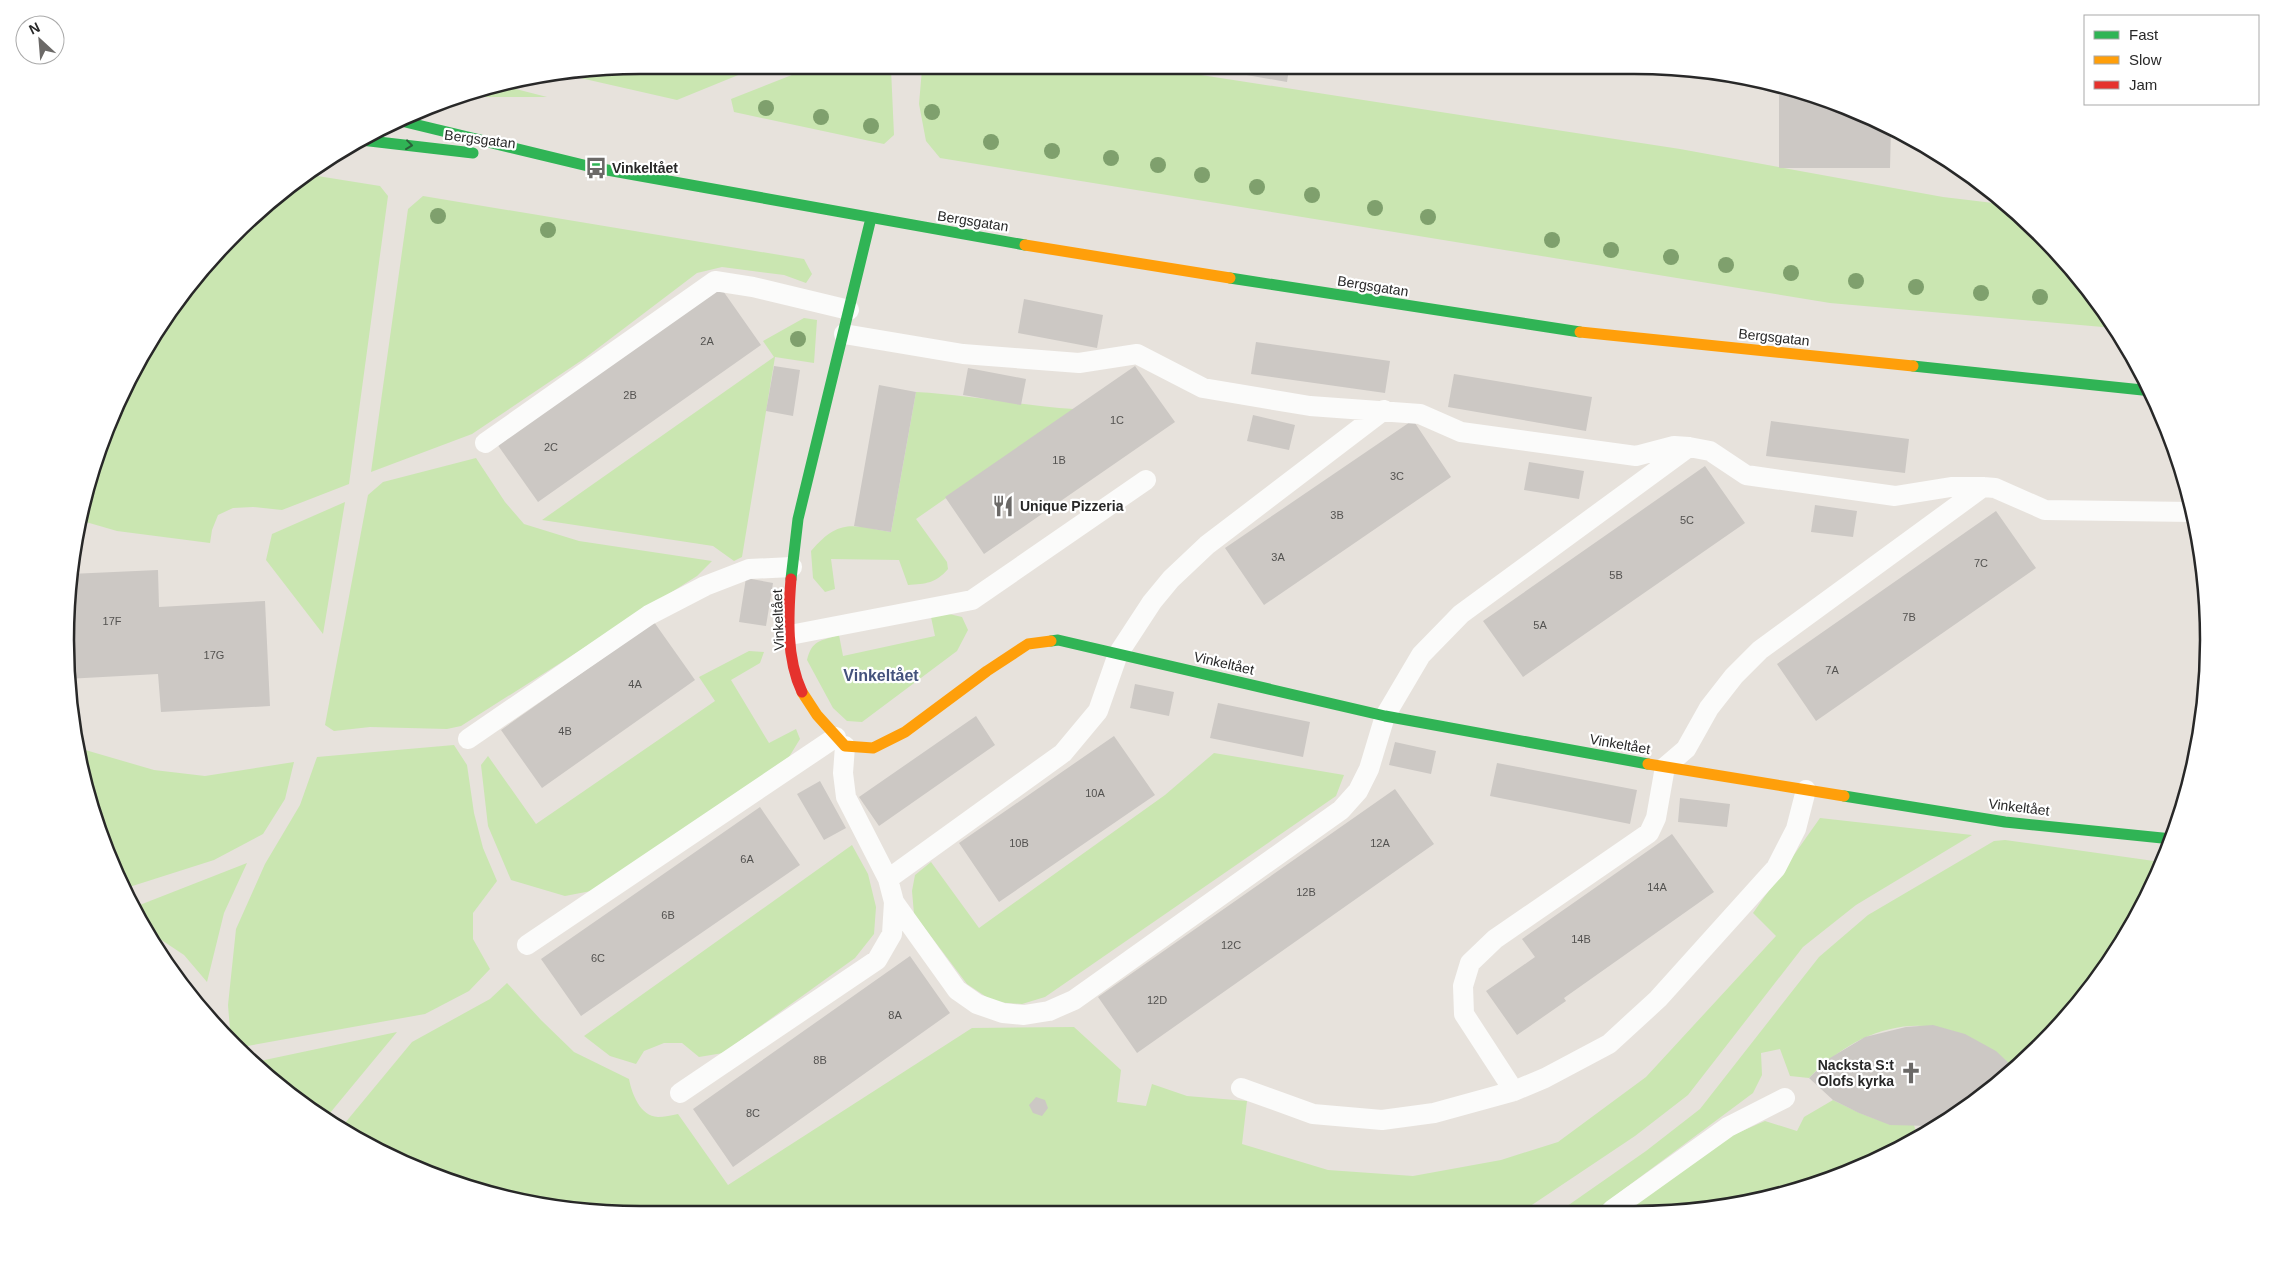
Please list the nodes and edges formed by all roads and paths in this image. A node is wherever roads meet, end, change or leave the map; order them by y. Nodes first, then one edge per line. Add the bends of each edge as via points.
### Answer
1 (410, 123) edge
2 (373, 141) edge
3 (596, 168) junction
4 (871, 218) junction
5 (849, 310) junction
6 (844, 334) junction
7 (2142, 390) edge
8 (1384, 410) junction
9 (485, 443) dead end
10 (1690, 447) junction
11 (1146, 480) dead end
12 (1983, 487) junction
13 (2185, 512) edge
14 (792, 567) junction
15 (790, 635) junction
16 (1118, 654) junction
17 (1385, 716) junction
18 (468, 739) dead end
19 (841, 742) junction
20 (1665, 767) junction
21 (1806, 790) junction
22 (2164, 838) edge
23 (888, 880) junction
24 (894, 902) junction
25 (527, 945) dead end
26 (1240, 1088) dead end
27 (1514, 1091) junction
28 (680, 1093) dead end
29 (1785, 1098) dead end
30 (1618, 1206) edge

1 - 3 main road, Bergsgatan
2 -> 3 main road, Bergsgatan
3 - 4 main road, Bergsgatan
4 - 5 main road, Vinkeltået
4 - 7 main road, Bergsgatan via 1596,334
5 - 6 main road, Vinkeltået
5 - 9 lane via 714,281
6 - 8 lane via 962,354 1079,364 1137,354 1204,388 1310,406
6 - 14 main road, Vinkeltået via 798,519
8 - 10 lane via 1420,414 1461,432 1636,456 1674,446
8 - 16 lane via 1207,545 1152,602
10 - 12 lane via 1710,451 1746,475 1895,496 1952,487
10 - 17 lane via 1461,614 1421,655
11 - 15 lane via 972,600
12 - 13 lane via 1995,488 2045,510
12 - 20 lane via 1760,650 1709,708 1686,749
14 - 15 main road, Vinkeltået
14 - 18 lane via 749,569 705,586 649,615
15 - 19 main road, Vinkeltået via 797,680 820,719
16 - 17 main road, Vinkeltået
16 - 19 main road, Vinkeltået via 1058,640 1028,644 905,732 873,748
16 - 23 lane via 1098,711 1063,753
17 - 20 main road, Vinkeltået
17 - 24 lane via 1369,769 1358,791 1342,810 1074,1000 1049,1011 1024,1015 1002,1013 977,1004 957,990
19 - 23 lane via 846,798
19 - 25 lane
20 - 21 main road, Vinkeltået
20 - 27 lane via 1656,818 1650,833 1495,939 1470,963 1463,986 1464,1014
21 - 22 main road, Vinkeltået via 2005,822
21 - 27 lane via 1796,829 1776,868 1658,999 1609,1044
23 - 24 lane
24 - 28 lane via 892,934 877,960
26 - 27 lane via 1312,1114 1382,1120 1434,1113
29 - 30 lane via 1728,1127

